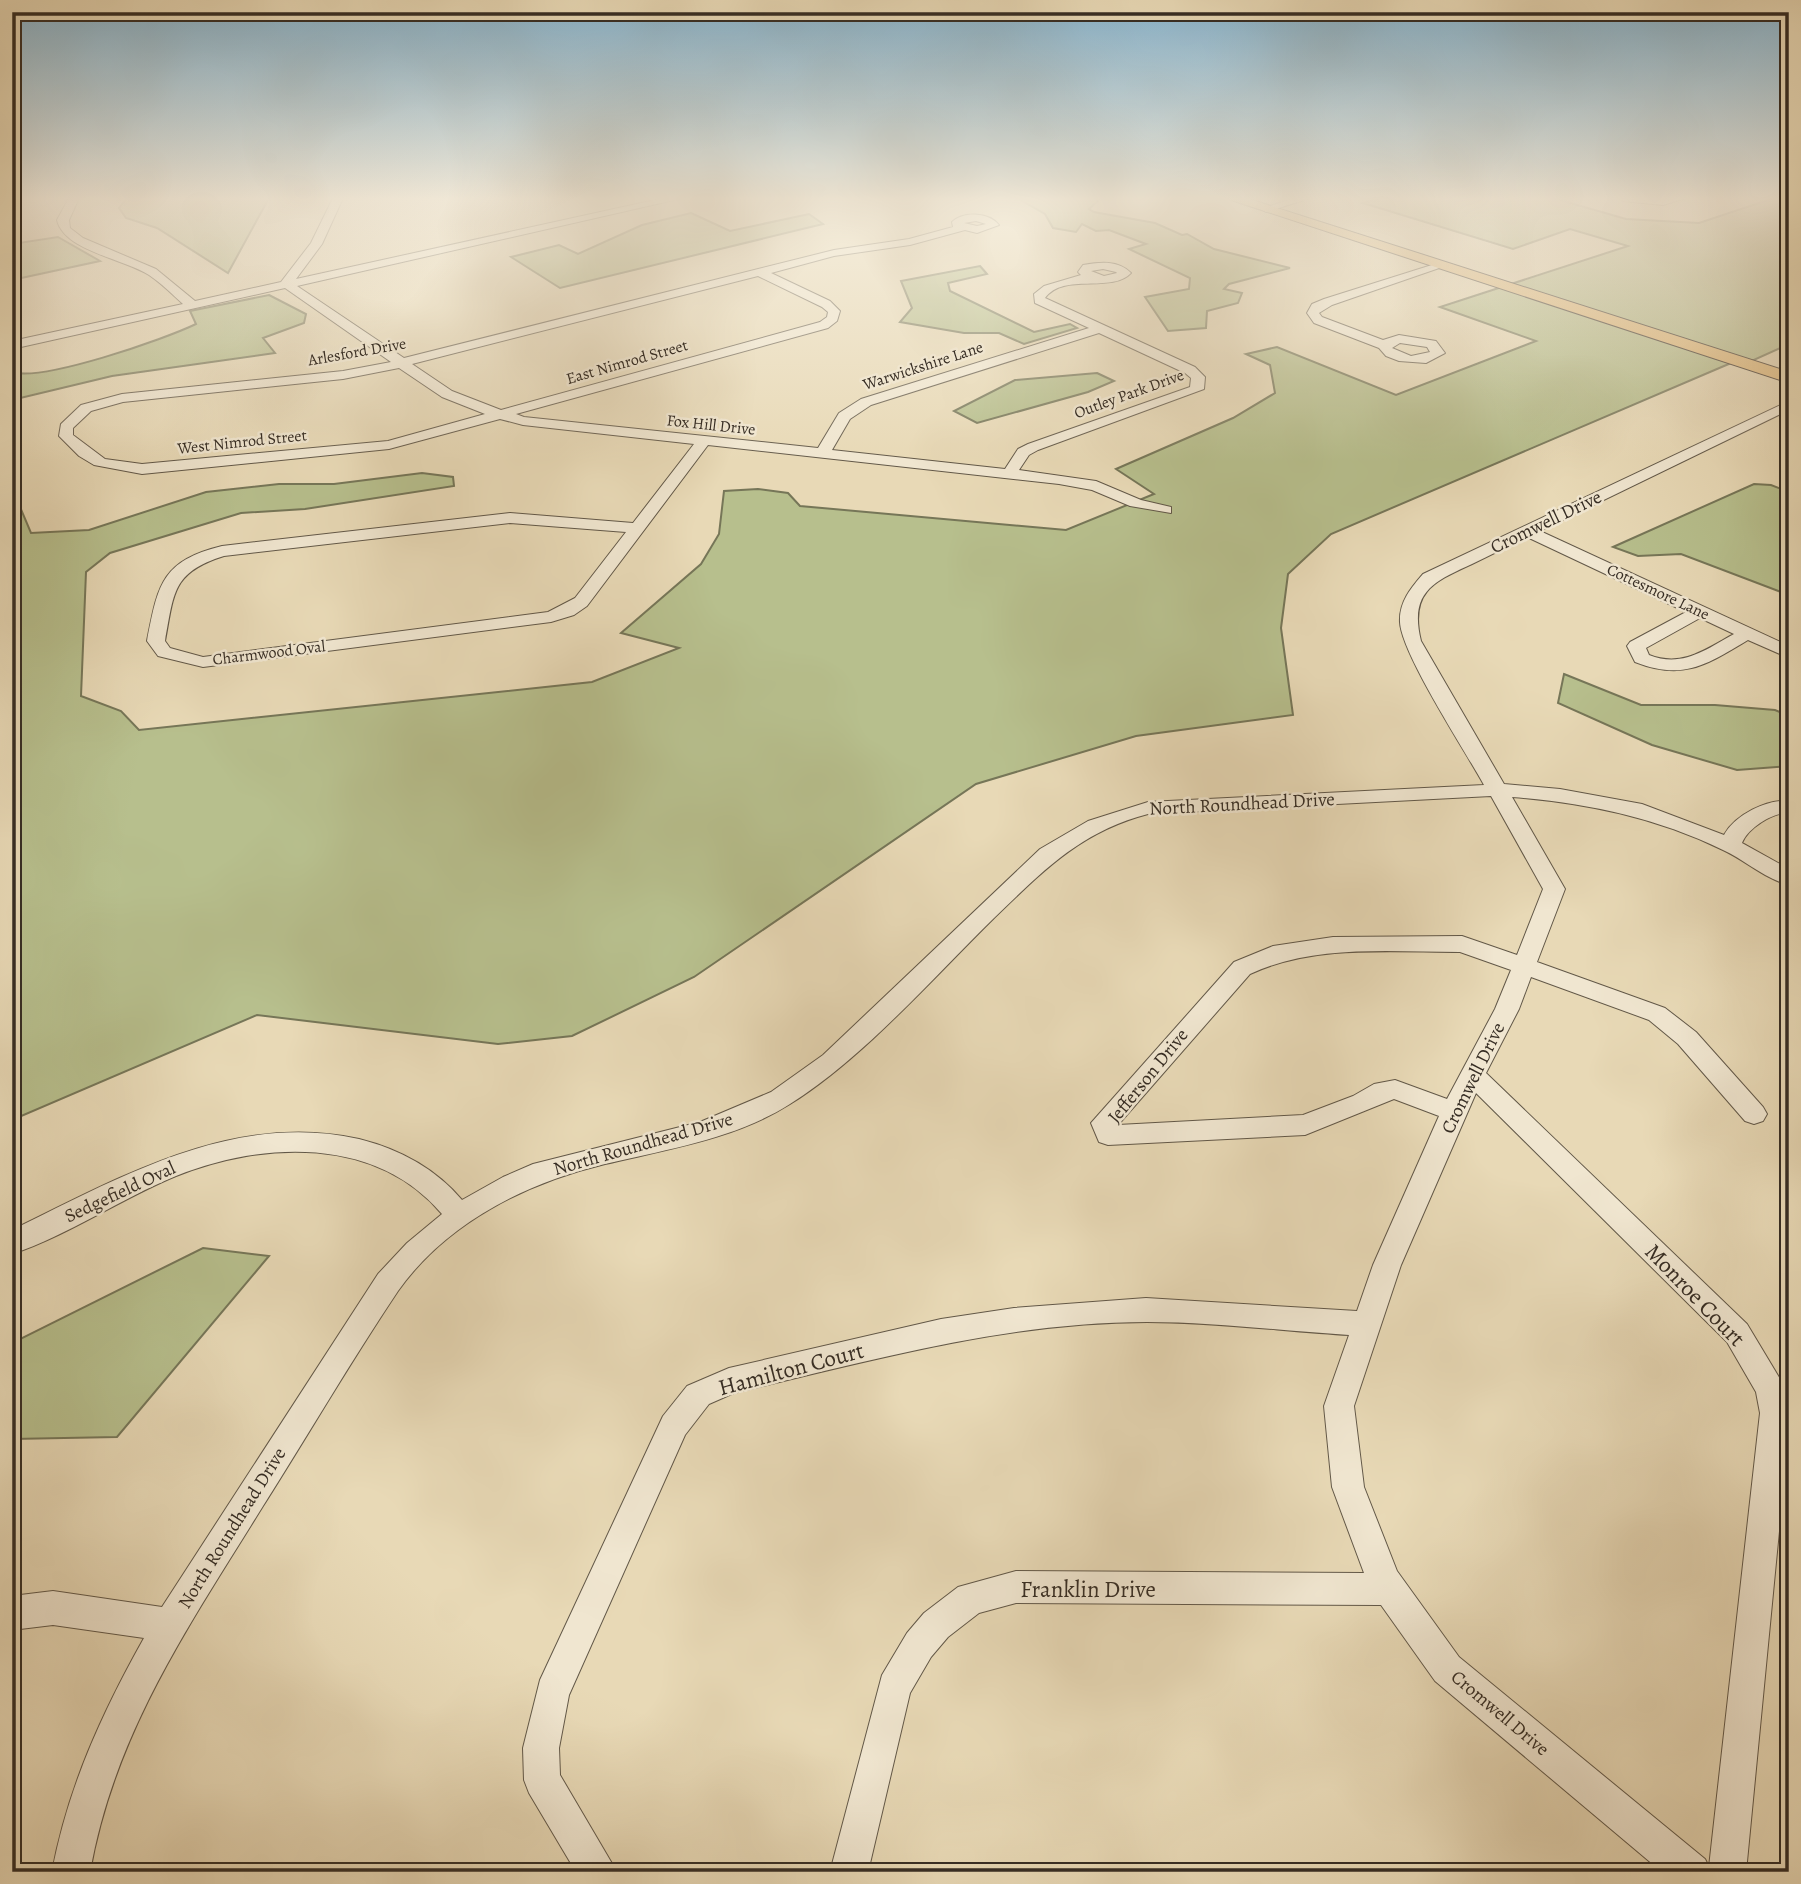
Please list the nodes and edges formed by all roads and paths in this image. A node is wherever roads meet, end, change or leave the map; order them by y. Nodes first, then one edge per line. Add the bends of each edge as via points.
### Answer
1 (169, 286) edge
2 (277, 286) edge
3 (289, 286) edge
4 (705, 286) edge
5 (789, 286) edge
6 (1059, 286) edge
7 (1378, 286) edge
8 (1501, 286) edge
9 (192, 305) junction
10 (1098, 329) junction
11 (12, 345) edge
12 (1384, 345) dead end
13 (401, 363) junction
14 (1789, 378) edge
15 (122, 398) joint
16 (1789, 405) edge
17 (502, 415) junction
18 (704, 442) junction
19 (822, 454) junction
20 (1010, 473) junction
21 (1165, 510) dead end
22 (639, 528) junction
23 (1527, 531) junction
24 (1700, 611) junction
25 (1746, 634) junction
26 (1789, 653) edge
27 (1498, 790) junction
28 (1789, 807) edge
29 (1730, 845) junction
30 (1788, 875) edge
31 (1524, 965) junction
32 (1473, 1075) junction
33 (1454, 1112) junction
34 (1754, 1114) dead end
35 (460, 1216) junction
36 (12, 1243) edge
37 (1367, 1324) junction
38 (1390, 1589) junction
39 (12, 1613) edge
40 (170, 1625) junction
41 (71, 1872) edge
42 (598, 1872) edge
43 (849, 1872) edge
44 (1692, 1872) edge
45 (1727, 1872) edge

1 - 9 street
2 - 9 street
3 - 13 street, Fox Hill Drive
4 - 13 street, Arlesford Drive
5 - 17 street, East Nimrod Street via 826,304 834,310 833,318 824,325
6 - 10 street, Outley Park Drive via 1040,294 1040,300
7 - 12 street via 1316,307 1313,313 1318,320
8 - 14 main road
9 - 11 street
10 - 19 street, Warwickshire Lane via 866,402 844,416
10 - 20 street, Outley Park Drive via 1190,370 1199,377 1197,388 1033,447 1023,452
13 - 15 street, Arlesford Drive via 343,376
13 - 17 street, Fox Hill Drive via 447,394
15 - 17 street, West Nimrod Street via 86,408 66,427 66,436 88,459 142,469 389,445
16 - 23 street, Cromwell Drive
17 - 18 street, Fox Hill Drive via 550,425
18 - 19 street, Fox Hill Drive
18 - 22 street, Charmwood Oval
19 - 20 street, Fox Hill Drive
20 - 21 street, Fox Hill Drive via 1096,486
22 - 22 street, Charmwood Oval via 510,518 222,551 182,565 170,576 156,640 164,652 203,662 551,617 581,602
23 - 24 street, Cottesmore Lane
23 - 27 street, Cromwell Drive via 1429,578 1408,603 1406,619 1412,640
24 - 25 street, Cottesmore Lane
24 - 25 street via 1636,646 1641,658 1658,666 1682,668
25 - 26 street, Cottesmore Lane
27 - 29 street, North Roundhead Drive via 1560,795 1642,810
27 - 31 street, Cromwell Drive via 1554,889
27 - 35 street, North Roundhead Drive via 1148,808 1109,817 1048,854 802,1086 760,1110 707,1129 598,1154 511,1184
28 - 29 street via 1774,806 1735,832
29 - 30 street, North Roundhead Drive
31 - 32 street, Cromwell Drive
31 - 33 street, Jefferson Drive via 1462,944 1333,945 1273,954 1231,978 1104,1123 1108,1135 1306,1125 1395,1089
31 - 34 street via 1657,1014 1687,1038
32 - 33 street, Cromwell Drive
32 - 45 street, Monroe Court via 1737,1333 1771,1389 1775,1413
33 - 37 street, Cromwell Drive via 1387,1265
35 - 36 street, Sedgefield Oval via 431,1185 397,1163 358,1149 270,1143 168,1168
35 - 40 street, North Roundhead Drive via 404,1262 373,1305
37 - 38 street, Cromwell Drive via 1339,1406 1348,1487
37 - 42 street, Hamilton Court via 1146,1310 1014,1320 927,1334 729,1381 698,1395 674,1426 552,1692 541,1748 542,1780
38 - 43 street, Franklin Drive via 1016,1587 970,1599 936,1625 894,1687
38 - 44 street, Cromwell Drive via 1447,1669
39 - 40 street via 53,1608
40 - 41 street, North Roundhead Drive via 102,1755

